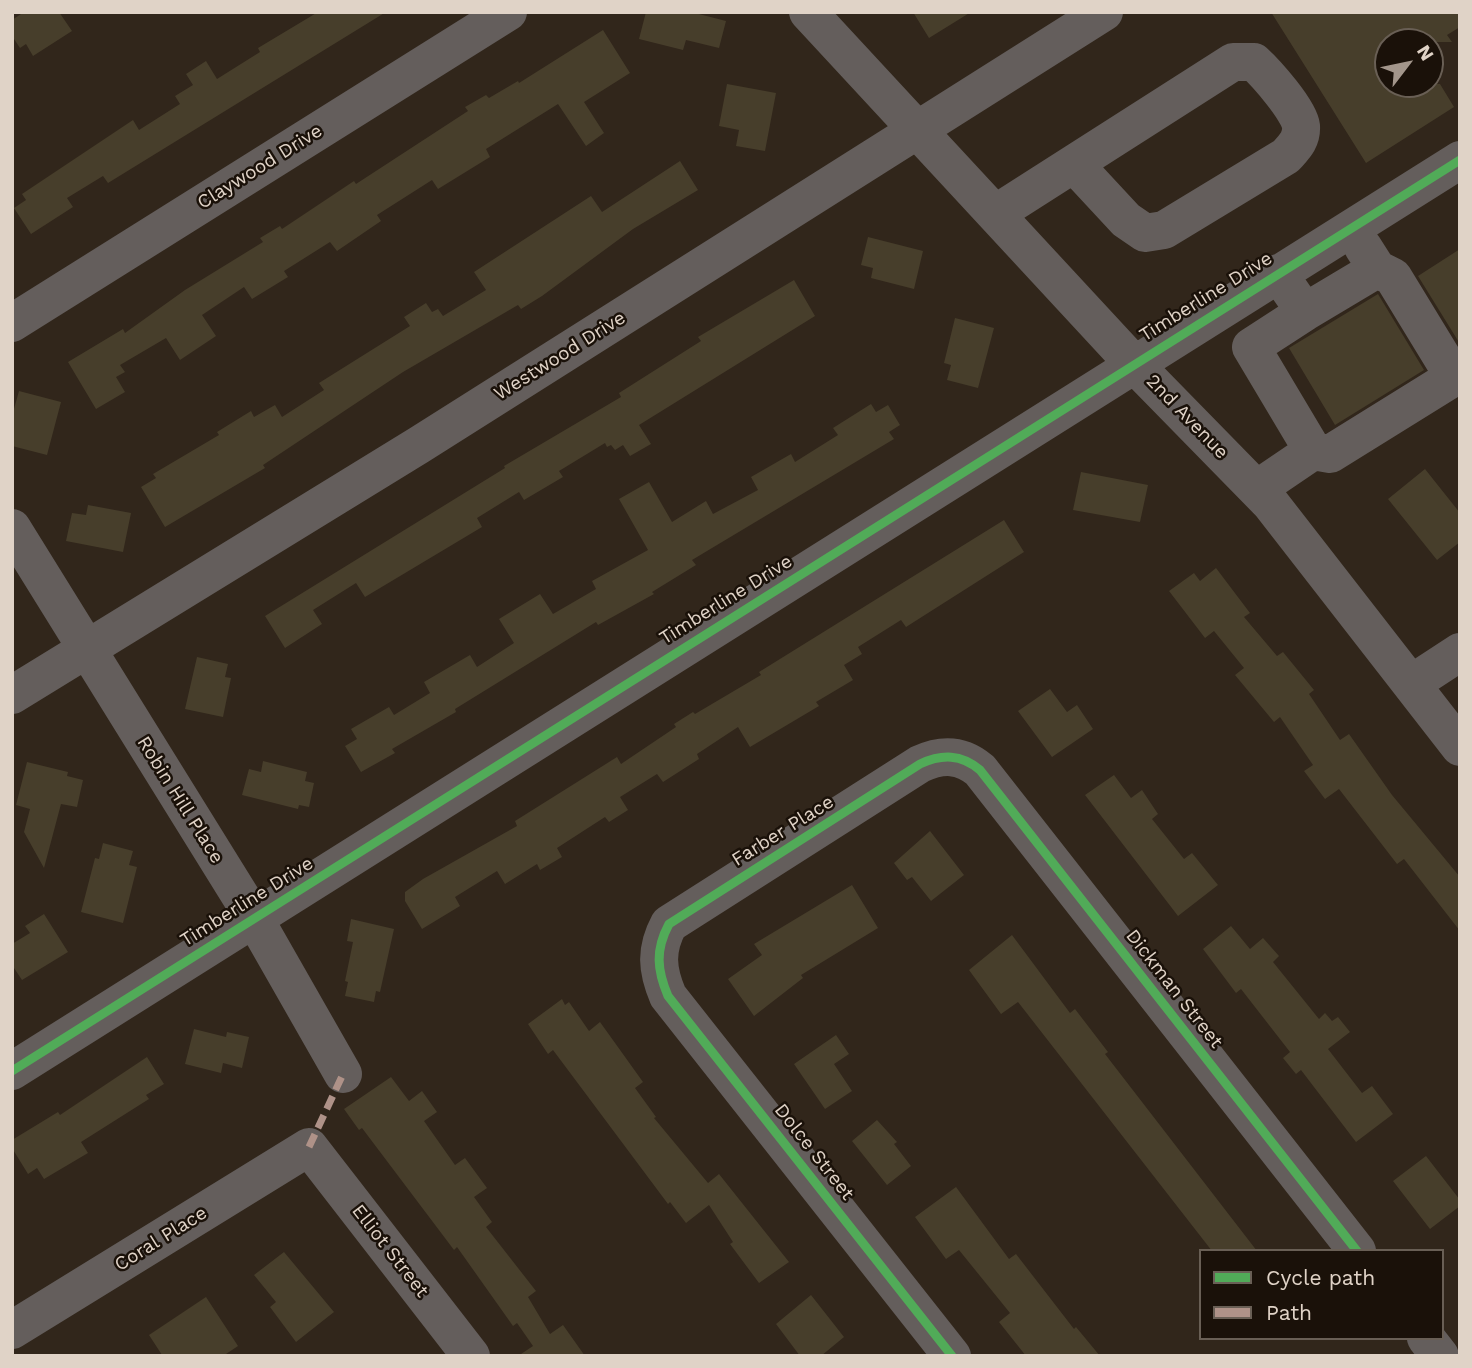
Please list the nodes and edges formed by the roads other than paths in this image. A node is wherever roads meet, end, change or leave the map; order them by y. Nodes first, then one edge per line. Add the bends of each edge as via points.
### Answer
1 (508, 12) edge
2 (808, 12) edge
3 (1104, 12) edge
4 (916, 130) junction
5 (1460, 160) edge
6 (1074, 164) junction
7 (995, 214) junction
8 (1351, 228) junction
9 (1377, 269) junction
10 (1278, 272) junction
11 (1305, 312) junction
12 (12, 323) edge
13 (1133, 363) junction
14 (1313, 451) junction
15 (1257, 489) junction
16 (12, 528) edge
17 (86, 649) junction
18 (1460, 652) edge
19 (1411, 684) junction
20 (12, 695) edge
21 (1460, 747) edge
22 (956, 757) joint
23 (254, 918) junction
24 (659, 965) joint
25 (12, 1070) edge
26 (343, 1074) dead end
27 (309, 1147) joint
28 (1355, 1249) edge
29 (12, 1330) edge
30 (1428, 1340) edge
31 (471, 1356) edge
32 (951, 1356) edge
33 (1440, 1356) edge

1 - 12 street, Claywood Drive
2 - 4 street, 2nd Avenue
3 - 4 street, Westwood Drive
4 - 7 street, 2nd Avenue
4 - 17 street, Westwood Drive via 419,445
5 - 8 street, Timberline Drive
6 - 6 street via 1233,62 1254,62 1301,124 1299,141 1286,156 1164,230 1144,233 1126,220
6 - 7 street
7 - 13 street, 2nd Avenue
8 - 9 street
8 - 10 street, Timberline Drive
9 - 11 street
9 - 14 street via 1393,277 1454,377 1330,453
10 - 11 street
10 - 13 street, Timberline Drive
11 - 14 street via 1251,347
13 - 15 street, 2nd Avenue
13 - 23 street, Timberline Drive
14 - 15 street
15 - 19 street, 2nd Avenue
16 - 17 street, Robin Hill Place
17 - 20 street, Westwood Drive
17 - 23 street, Robin Hill Place
18 - 19 street
19 - 21 street, 2nd Avenue
22 - 24 street, Farber Place via 939,757 920,765 669,924 658,950
22 - 28 street, Dickman Street via 980,770
23 - 25 street, Timberline Drive
23 - 26 street, Robin Hill Place
24 - 32 street, Dolce Street via 668,996
27 - 29 street, Coral Place
27 - 31 street, Elliot Street
30 - 33 street

